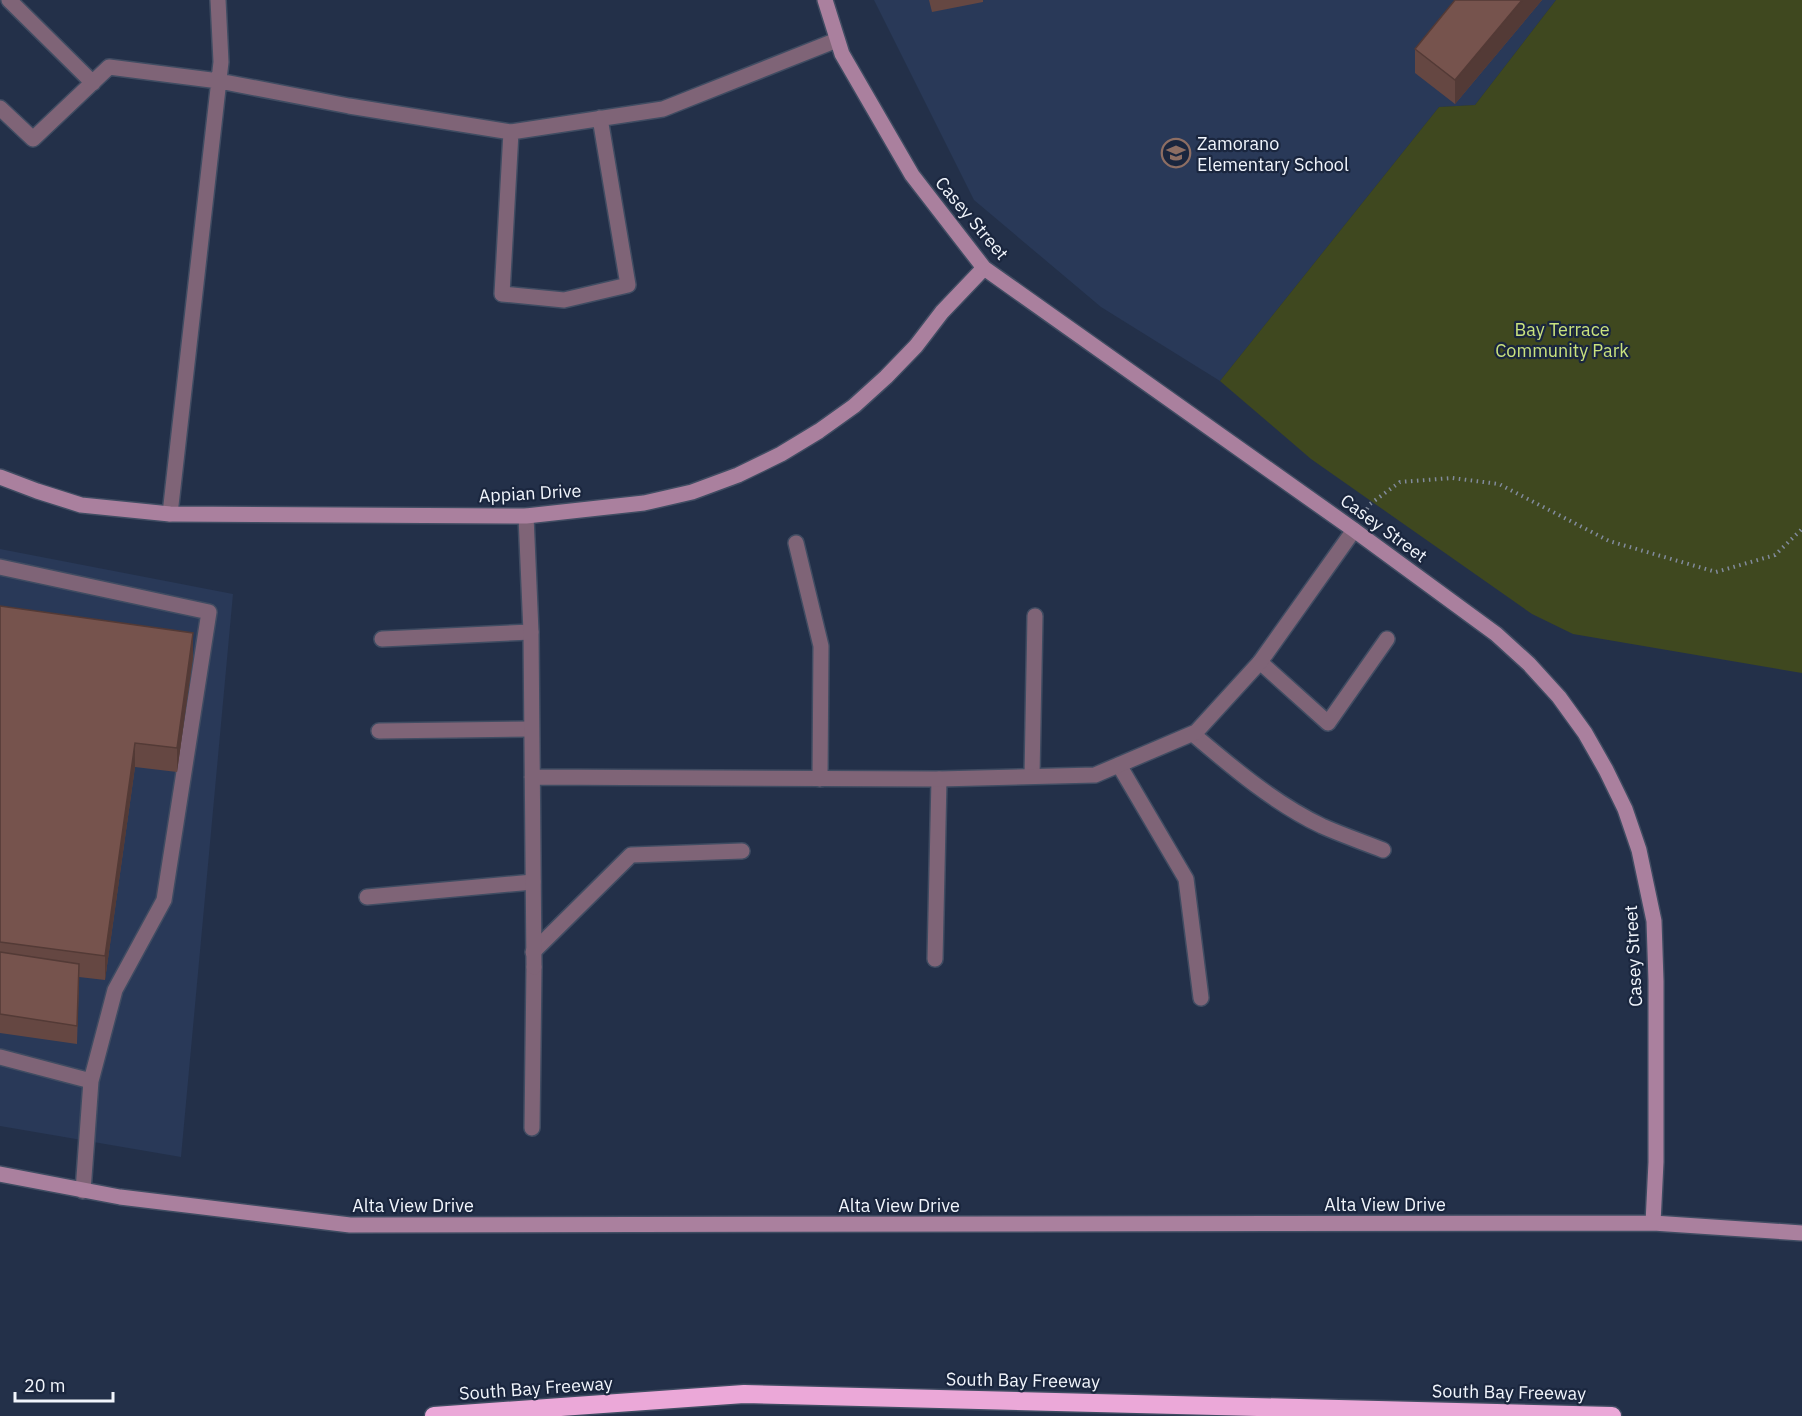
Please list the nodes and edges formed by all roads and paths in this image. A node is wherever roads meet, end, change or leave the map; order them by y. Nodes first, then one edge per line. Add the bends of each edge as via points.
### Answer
1 (9, 0) edge
2 (218, 0) edge
3 (825, 0) edge
4 (837, 40) junction
5 (219, 81) junction
6 (93, 82) junction
7 (0, 108) edge
8 (600, 118) junction
9 (511, 132) junction
10 (984, 268) junction
11 (0, 477) edge
12 (170, 514) junction
13 (526, 516) junction
14 (1802, 529) edge
15 (1354, 530) junction
16 (796, 543) dead end
17 (0, 567) edge
18 (1035, 616) dead end
19 (531, 632) junction
20 (382, 639) dead end
21 (1387, 639) dead end
22 (1260, 662) junction
23 (531, 729) junction
24 (379, 731) dead end
25 (1193, 734) junction
26 (1119, 765) junction
27 (1032, 776) junction
28 (532, 777) junction
29 (820, 779) junction
30 (939, 779) junction
31 (1383, 850) dead end
32 (742, 851) dead end
33 (533, 882) junction
34 (368, 897) dead end
35 (935, 959) dead end
36 (534, 960) junction
37 (1201, 998) dead end
38 (0, 1057) edge
39 (91, 1081) junction
40 (532, 1128) dead end
41 (0, 1174) edge
42 (83, 1191) junction
43 (1653, 1222) junction
44 (1802, 1233) edge
45 (434, 1416) edge
46 (1612, 1416) edge

1 - 6 street
2 - 5 street
3 - 4 street, Casey Street
4 - 8 street via 663,109
4 - 10 street, Casey Street via 912,175
5 - 6 street via 109,67
5 - 9 street
5 - 12 street
6 - 7 street via 33,139
8 - 9 street
8 - 9 street via 628,285 564,300 502,294
10 - 13 street, Appian Drive via 886,377 854,406 782,454 738,475 682,494 644,503
10 - 15 street, Casey Street
11 - 12 street, Appian Drive via 81,505
12 - 13 street, Appian Drive
13 - 19 street
14 - 15 path via 1775,555 1716,572 1610,541 1499,484 1452,478 1400,482 1370,504
15 - 22 street
15 - 43 street, Casey Street via 1496,634 1528,664 1585,733 1625,809 1639,850 1654,921
16 - 29 street via 821,646
17 - 39 street via 209,612 164,900 115,990
18 - 27 street
19 - 20 street
19 - 23 street
21 - 22 street via 1328,723
22 - 25 street
23 - 24 street
23 - 28 street
25 - 26 street
25 - 31 street via 1233,769 1283,804 1322,826
26 - 27 street via 1095,775
26 - 37 street via 1186,879
27 - 30 street
28 - 29 street
28 - 33 street
29 - 30 street
30 - 35 street
32 - 36 street via 631,855
33 - 34 street
33 - 36 street
36 - 40 street
38 - 39 street
39 - 42 street
41 - 42 street, Alta View Drive
42 - 43 street, Alta View Drive via 350,1225
43 - 44 street, Alta View Drive
45 - 46 highway, South Bay Freeway via 744,1394

